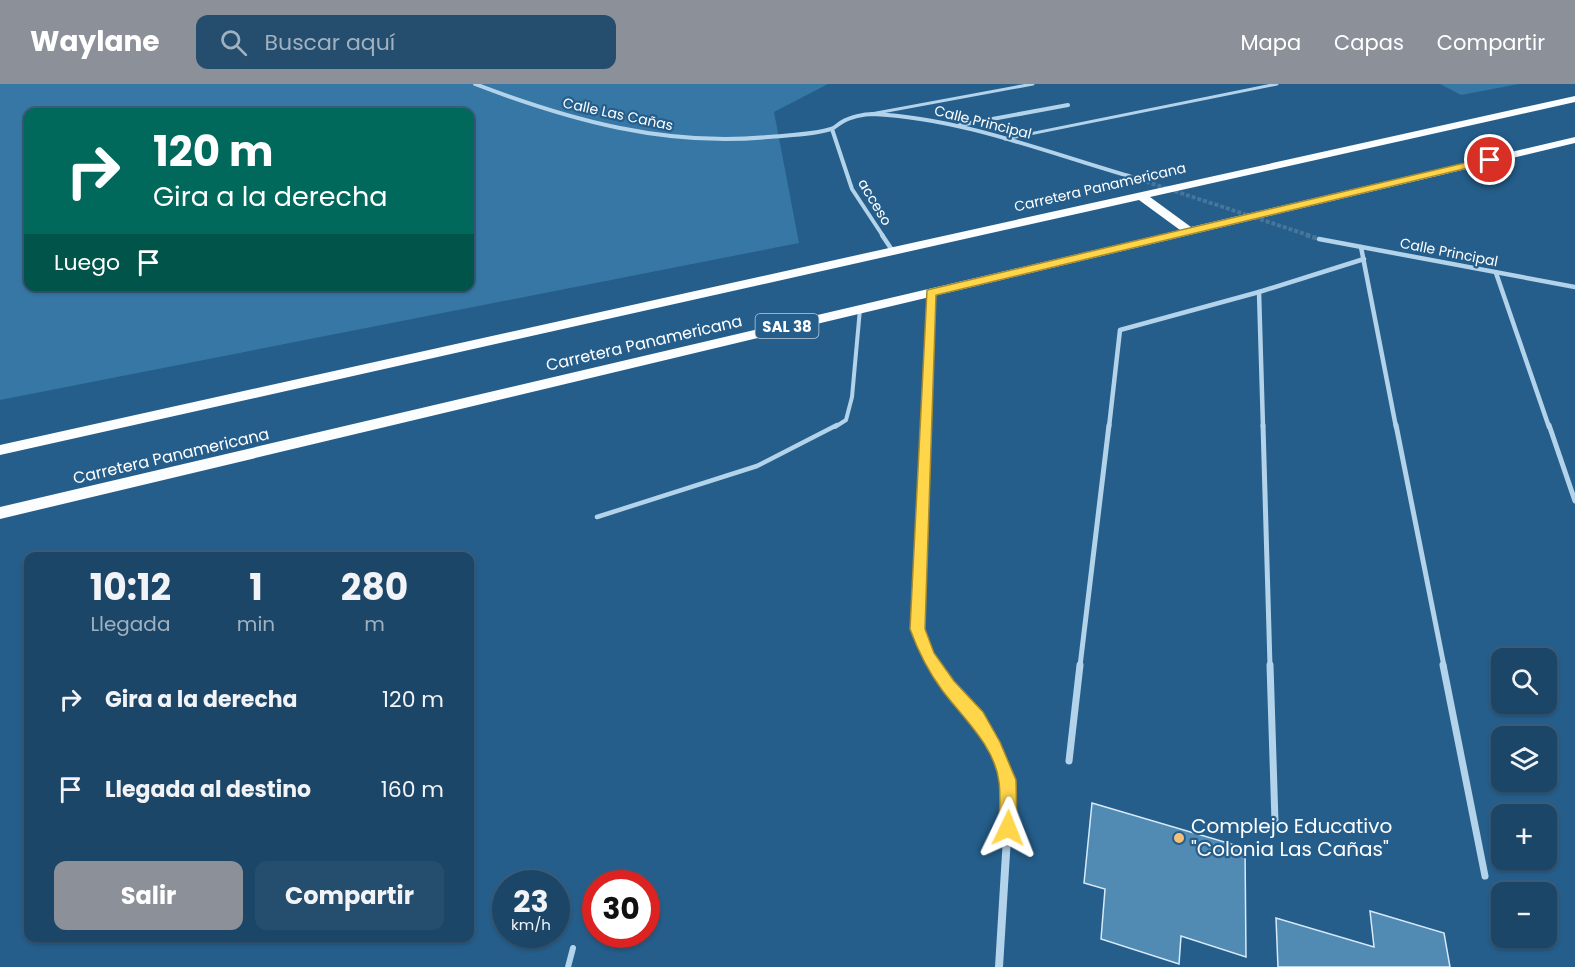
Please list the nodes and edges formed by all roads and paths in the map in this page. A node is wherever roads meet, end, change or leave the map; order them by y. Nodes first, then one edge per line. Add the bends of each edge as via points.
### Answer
1 (475, 84) edge
2 (1034, 84) edge
3 (1277, 84) edge
4 (1575, 99) edge
5 (1068, 105) dead end
6 (869, 114) junction
7 (957, 126) junction
8 (832, 129) junction
9 (1005, 138) junction
10 (1575, 140) edge
11 (1129, 176) tunnel mouth
12 (1140, 195) junction
13 (1189, 231) junction
14 (1319, 239) tunnel mouth
15 (1361, 247) junction
16 (892, 250) junction
17 (1364, 260) junction
18 (1496, 273) junction
19 (1575, 287) edge
20 (1259, 292) junction
21 (930, 293) junction
22 (860, 309) junction
23 (0, 450) edge
24 (1575, 501) edge
25 (0, 513) edge
26 (597, 516) dead end
27 (1069, 761) dead end
28 (1275, 822) dead end
29 (1485, 876) dead end
30 (573, 948) dead end
31 (568, 967) edge
32 (999, 967) edge

1 - 8 street, Calle Las Cañas via 524,104 644,133 738,139
2 - 6 street
3 - 9 street
4 - 12 highway, Carretera Panamericana
5 - 7 street
6 - 7 street, Calle Principal
6 - 8 street, Calle Principal via 843,121
7 - 9 street, Calle Principal
8 - 16 street, acceso via 852,189
9 - 11 street, Calle Principal
10 - 13 highway, Carretera Panamericana / SAL 38
12 - 13 highway
12 - 16 highway, Carretera Panamericana
13 - 21 highway, Carretera Panamericana / SAL 38
14 - 15 street, Calle Principal
15 - 17 street
15 - 18 street, Calle Principal
16 - 23 highway, Carretera Panamericana
17 - 20 street
17 - 29 street
18 - 19 street, Calle Principal
18 - 24 street
20 - 27 street via 1120,330
20 - 28 street
21 - 22 highway, Carretera Panamericana / SAL 38
21 - 32 street via 917,629 928,656 948,686 977,717 1008,780
22 - 25 highway, Carretera Panamericana / SAL 38
22 - 26 lane via 852,397 846,420 818,439 735,474
30 - 31 lane

